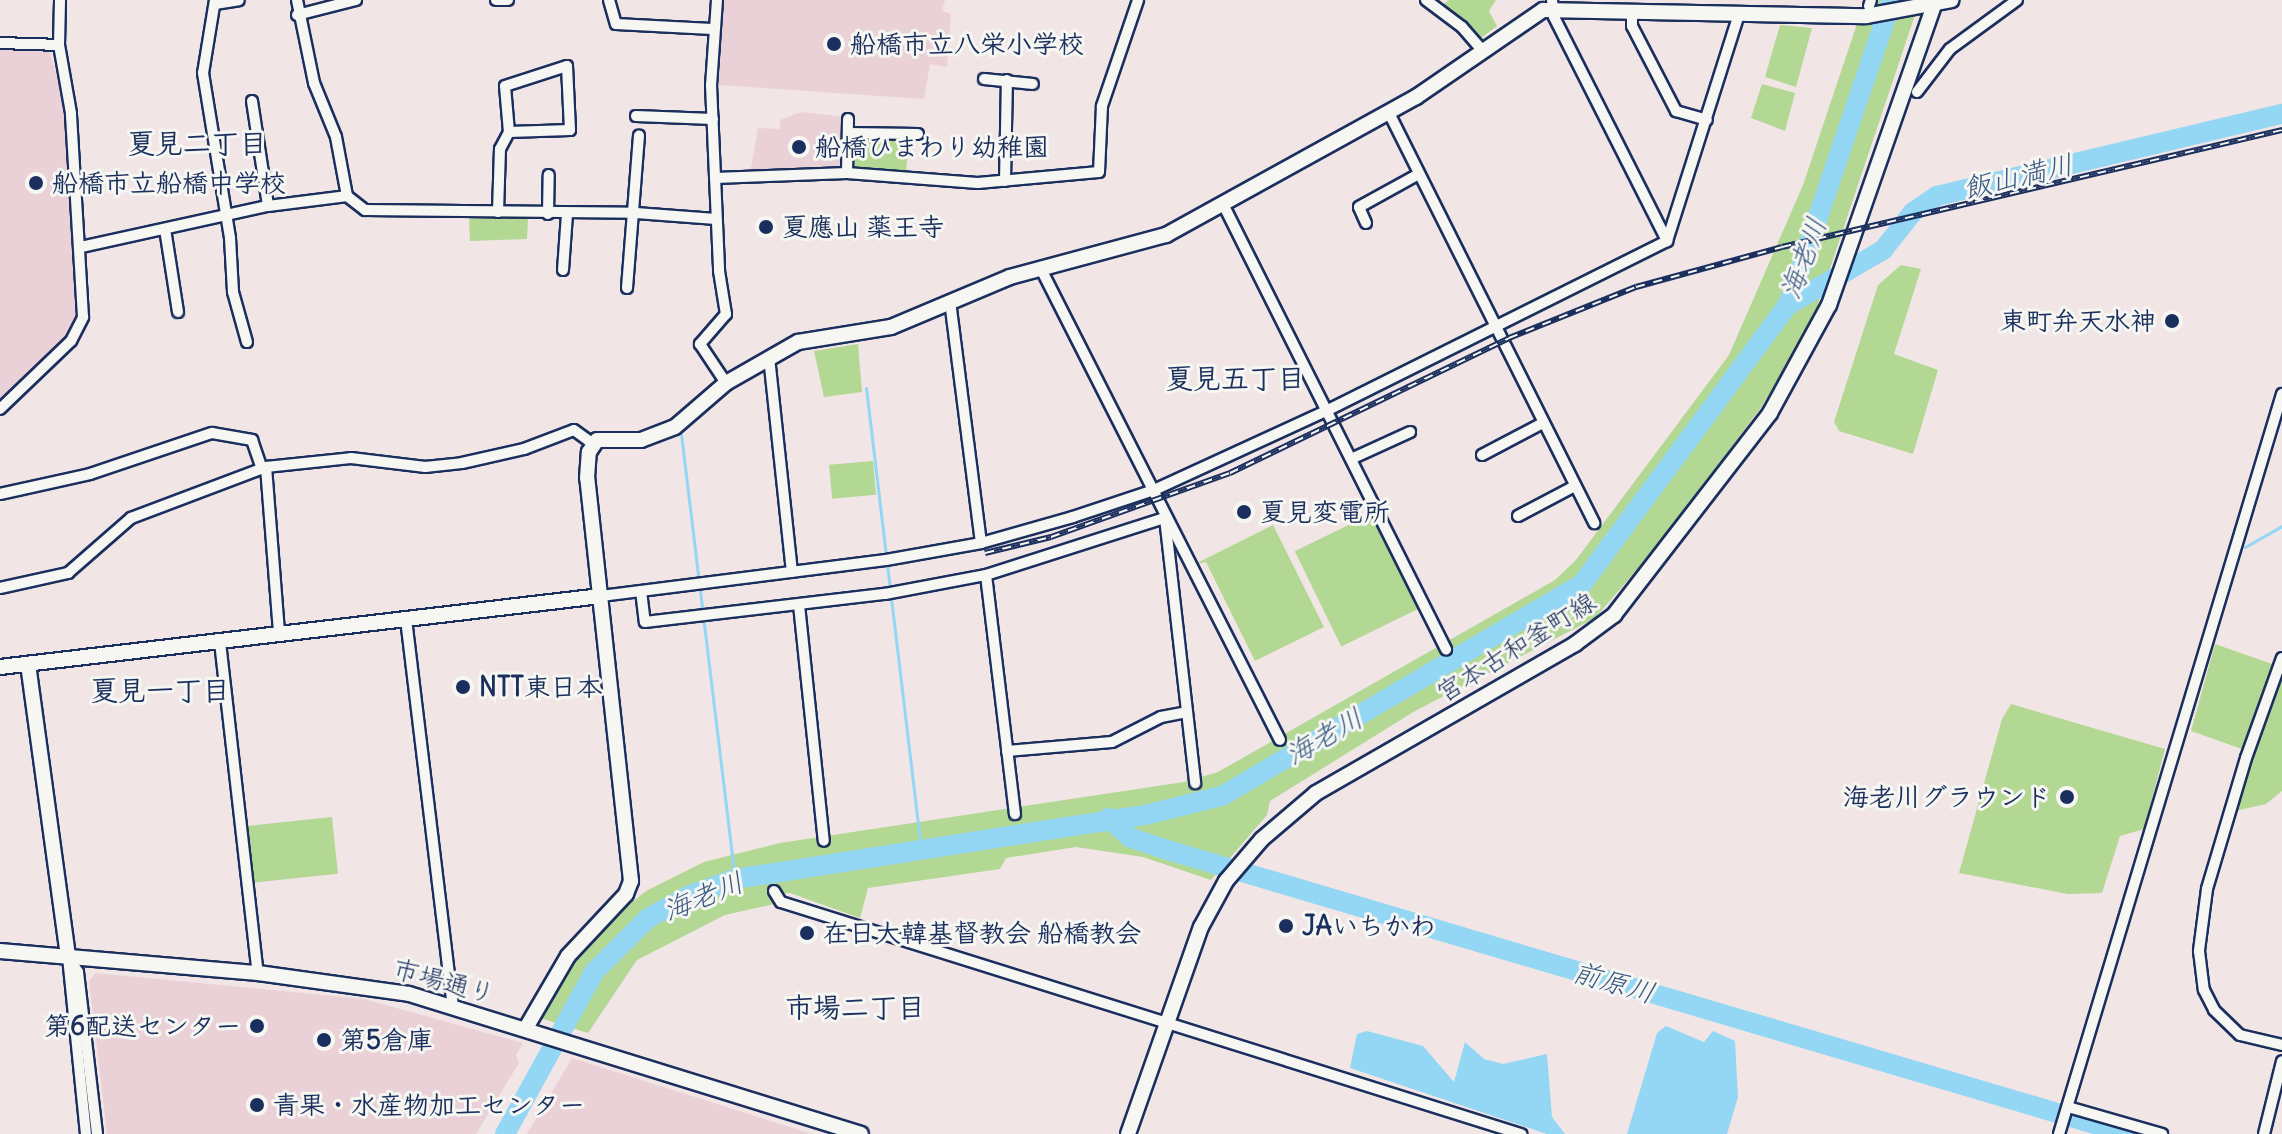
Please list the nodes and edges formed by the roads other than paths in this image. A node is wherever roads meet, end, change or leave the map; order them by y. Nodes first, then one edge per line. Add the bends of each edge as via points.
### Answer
1 (60, 0) edge
2 (239, 0) edge
3 (297, 0) edge
4 (356, 0) edge
5 (496, 0) edge
6 (508, 0) edge
7 (609, 0) edge
8 (717, 0) edge
9 (1138, 0) edge
10 (1426, 0) edge
11 (1952, 0) edge
12 (2017, 0) edge
13 (215, 2) edge
14 (1936, 2) edge
15 (1552, 4) edge
16 (1871, 7) edge
17 (1632, 11) junction
18 (1739, 14) junction
19 (297, 15) junction
20 (712, 29) junction
21 (0, 43) edge
22 (59, 45) junction
23 (1482, 50) junction
24 (984, 79) dead end
25 (1007, 80) junction
26 (1033, 84) dead end
27 (1917, 92) dead end
28 (252, 101) dead end
29 (1388, 111) junction
30 (636, 116) dead end
31 (713, 119) junction
32 (848, 119) dead end
33 (1707, 120) junction
34 (509, 132) junction
35 (848, 133) junction
36 (918, 134) dead end
37 (639, 135) dead end
38 (847, 173) junction
39 (1419, 174) junction
40 (549, 175) dead end
41 (715, 178) junction
42 (1005, 181) junction
43 (347, 196) junction
44 (268, 206) junction
45 (1224, 206) junction
46 (498, 212) junction
47 (636, 213) junction
48 (548, 214) junction
49 (567, 214) junction
50 (227, 216) junction
51 (716, 219) junction
52 (1366, 223) dead end
53 (165, 229) junction
54 (1667, 241) junction
55 (81, 247) junction
56 (1041, 269) junction
57 (563, 270) dead end
58 (627, 288) dead end
59 (950, 301) junction
60 (178, 312) dead end
61 (1495, 327) junction
62 (247, 342) dead end
63 (769, 357) junction
64 (726, 383) junction
65 (2282, 394) edge
66 (0, 409) edge
67 (1326, 411) junction
68 (1543, 423) junction
69 (1410, 432) dead end
70 (593, 444) junction
71 (1482, 455) dead end
72 (1351, 459) junction
73 (264, 468) junction
74 (1575, 486) junction
75 (1154, 490) junction
76 (0, 494) edge
77 (1518, 516) dead end
78 (1165, 518) junction
79 (1594, 523) dead end
80 (981, 543) junction
81 (792, 572) junction
82 (986, 575) junction
83 (0, 588) edge
84 (641, 591) junction
85 (601, 596) junction
86 (799, 605) junction
87 (406, 619) junction
88 (279, 634) junction
89 (220, 642) junction
90 (1446, 649) dead end
91 (2282, 658) edge
92 (28, 664) junction
93 (0, 667) edge
94 (1187, 712) junction
95 (1280, 740) dead end
96 (1007, 751) junction
97 (1195, 783) dead end
98 (1015, 814) dead end
99 (824, 841) dead end
100 (774, 891) dead end
101 (0, 951) edge
102 (68, 957) junction
103 (258, 973) junction
104 (453, 1005) junction
105 (1164, 1025) junction
106 (526, 1028) junction
107 (2282, 1045) edge
108 (2282, 1061) edge
109 (2067, 1108) junction
110 (2060, 1130) edge
111 (86, 1134) edge
112 (97, 1134) edge
113 (861, 1134) edge
114 (1128, 1134) edge
115 (1521, 1134) edge
116 (2162, 1134) edge
117 (2264, 1134) edge

1 - 22 street
2 - 13 street
3 - 19 street
4 - 19 street
5 - 6 street
7 - 20 street via 616,24
8 - 20 street
9 - 42 street via 1102,106 1099,172
10 - 23 street
11 - 14 street
12 - 27 street via 1950,49
13 - 50 street via 203,73
14 - 16 street via 1898,13
14 - 105 street, 宮本古和釜町線 via 1835,288 1770,413 1614,615 1575,644 1316,793 1239,865 1191,951
15 - 17 street
15 - 23 street
15 - 54 street
16 - 18 street
17 - 18 street
17 - 33 street via 1632,26 1676,111
18 - 33 street
19 - 43 street via 314,83 336,137
20 - 31 street
21 - 22 street
22 - 55 street via 71,113
23 - 29 street
24 - 25 street
25 - 26 street
25 - 42 street
28 - 44 street
29 - 39 street
29 - 45 street
30 - 31 street
31 - 41 street
32 - 35 street
33 - 54 street
34 - 34 street via 505,86 567,66 570,130
34 - 46 street via 500,149
35 - 36 street
35 - 38 street
37 - 47 street
38 - 41 street
38 - 42 street via 949,183
39 - 52 street via 1359,207
39 - 61 street
40 - 48 street
41 - 51 street
43 - 44 street
43 - 46 street via 375,214 421,209
44 - 50 street
45 - 56 street via 1152,240
45 - 67 street
46 - 48 street
47 - 49 street
47 - 51 street
47 - 58 street
48 - 49 street
49 - 57 street
50 - 53 street
50 - 62 street via 233,292
51 - 64 street via 726,314 700,344
53 - 55 street
53 - 60 street
54 - 61 street
55 - 66 street via 83,317 71,341
56 - 59 street
56 - 75 street
59 - 63 street via 891,327 798,342
59 - 80 street
61 - 67 street
61 - 68 street
63 - 64 street
63 - 81 street
64 - 70 street via 675,427 649,438 603,438
65 - 109 street
67 - 72 street
67 - 75 street
68 - 71 street
68 - 74 street
69 - 72 street
70 - 73 street via 574,430 524,449 462,463 425,467 351,458
70 - 85 street via 587,478
72 - 90 street
73 - 76 street via 252,440 212,433 90,474
73 - 83 street via 131,518 68,573
73 - 88 street
74 - 77 street
74 - 79 street
75 - 78 street
75 - 80 street
78 - 82 street
78 - 94 street
78 - 95 street
80 - 81 street
81 - 84 street
82 - 86 street
82 - 96 street
84 - 85 street
84 - 86 street via 645,622
85 - 87 street
85 - 106 street via 631,881 626,894 568,956
86 - 99 street
87 - 88 street
87 - 104 street
88 - 89 street
89 - 92 street
89 - 103 street
91 - 107 street via 2207,889 2199,951 2204,990 2214,1010 2240,1035
92 - 93 street
92 - 102 street
94 - 96 street via 1161,717 1112,742
94 - 97 street
96 - 98 street
100 - 105 street via 781,902
101 - 102 street, 市場通り
102 - 103 street, 市場通り
102 - 111 street
102 - 112 street via 78,972
103 - 104 street, 市場通り via 367,986
104 - 106 street, 市場通り
105 - 114 street
105 - 115 street
106 - 113 street, 市場通り
108 - 117 street
109 - 110 street
109 - 116 street

